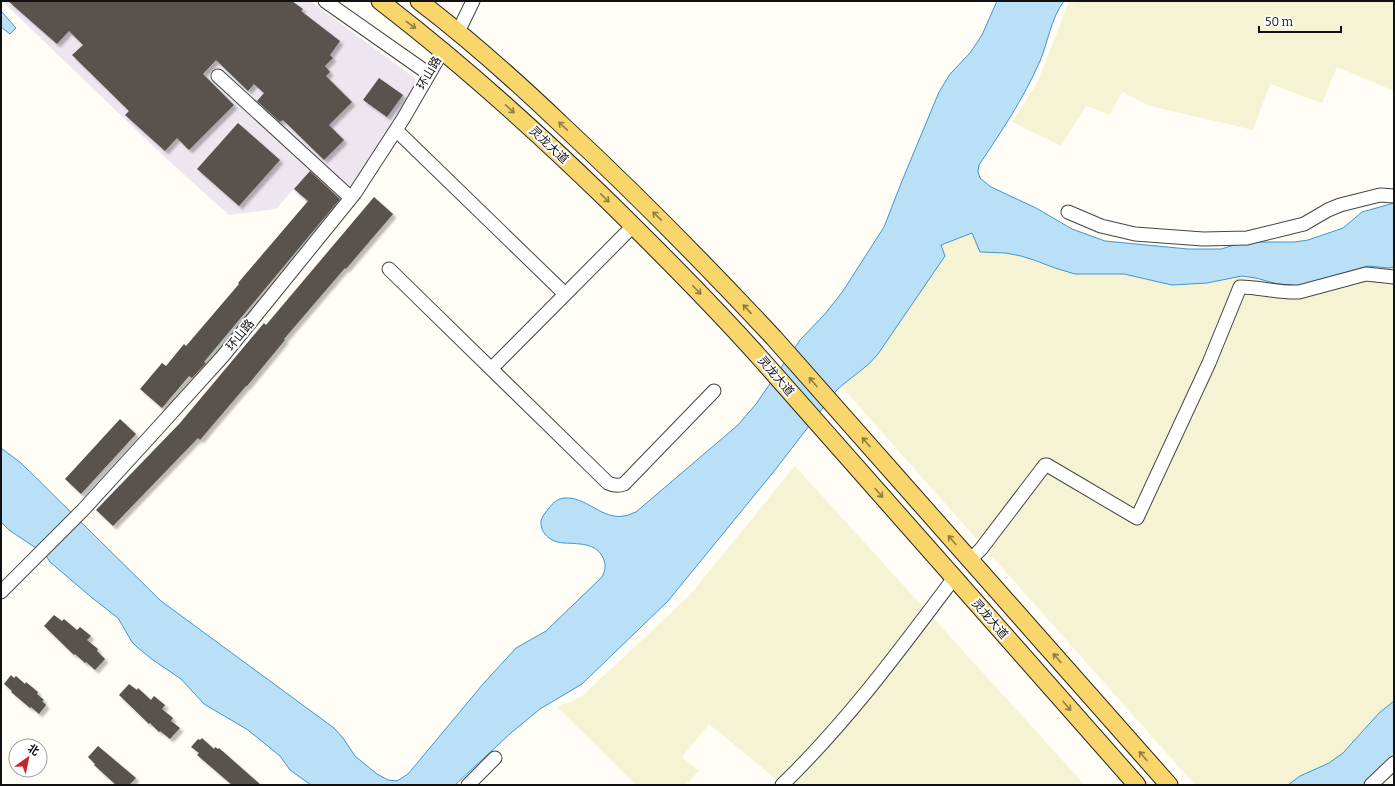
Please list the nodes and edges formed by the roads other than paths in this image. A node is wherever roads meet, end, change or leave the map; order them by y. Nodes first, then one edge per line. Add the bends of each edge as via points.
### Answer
1 (325, 1) edge
2 (375, 1) edge
3 (380, 1) edge
4 (473, 1) edge
5 (422, 3) edge
6 (394, 12) junction
7 (458, 32) junction
8 (442, 50) junction
9 (429, 74) junction
10 (218, 76) dead end
11 (396, 130) junction
12 (1394, 196) edge
13 (351, 198) junction
14 (1068, 212) dead end
15 (633, 226) junction
16 (389, 269) dead end
17 (1394, 276) edge
18 (565, 294) junction
19 (491, 369) junction
20 (714, 391) dead end
21 (970, 560) junction
22 (954, 578) junction
23 (1, 592) edge
24 (495, 758) dead end
25 (1394, 763) edge
26 (468, 785) edge
27 (782, 785) edge
28 (1137, 785) edge
29 (1169, 785) edge
30 (1371, 785) edge

1 - 9 street
2 - 6 main road
3 - 6 main road, 灵龙大道
4 - 7 street
5 - 7 main road, 灵龙大道
6 -> 8 main road, 灵龙大道
21 -> 7 main road, 灵龙大道 via 774,338 664,223 592,152
8 - 9 street, 环山路
8 -> 15 main road, 灵龙大道 via 510,109
9 - 11 street, 环山路
10 - 13 street
11 - 13 street, 环山路
11 - 18 street
12 - 14 street via 1380,195 1340,205 1304,224 1247,238 1203,239 1135,234 1101,226
13 - 23 street, 环山路 via 223,356 82,510
15 - 18 street
15 -> 22 main road, 灵龙大道 via 761,359
16 - 19 street
17 - 21 street via 1366,274 1290,293 1240,287 1209,363 1137,518 1045,465
18 - 19 street
19 - 20 street via 608,483 617,486 624,484
29 -> 21 main road, 灵龙大道
22 - 27 street via 854,708
22 -> 28 main road, 灵龙大道
24 - 26 street
25 - 30 street

